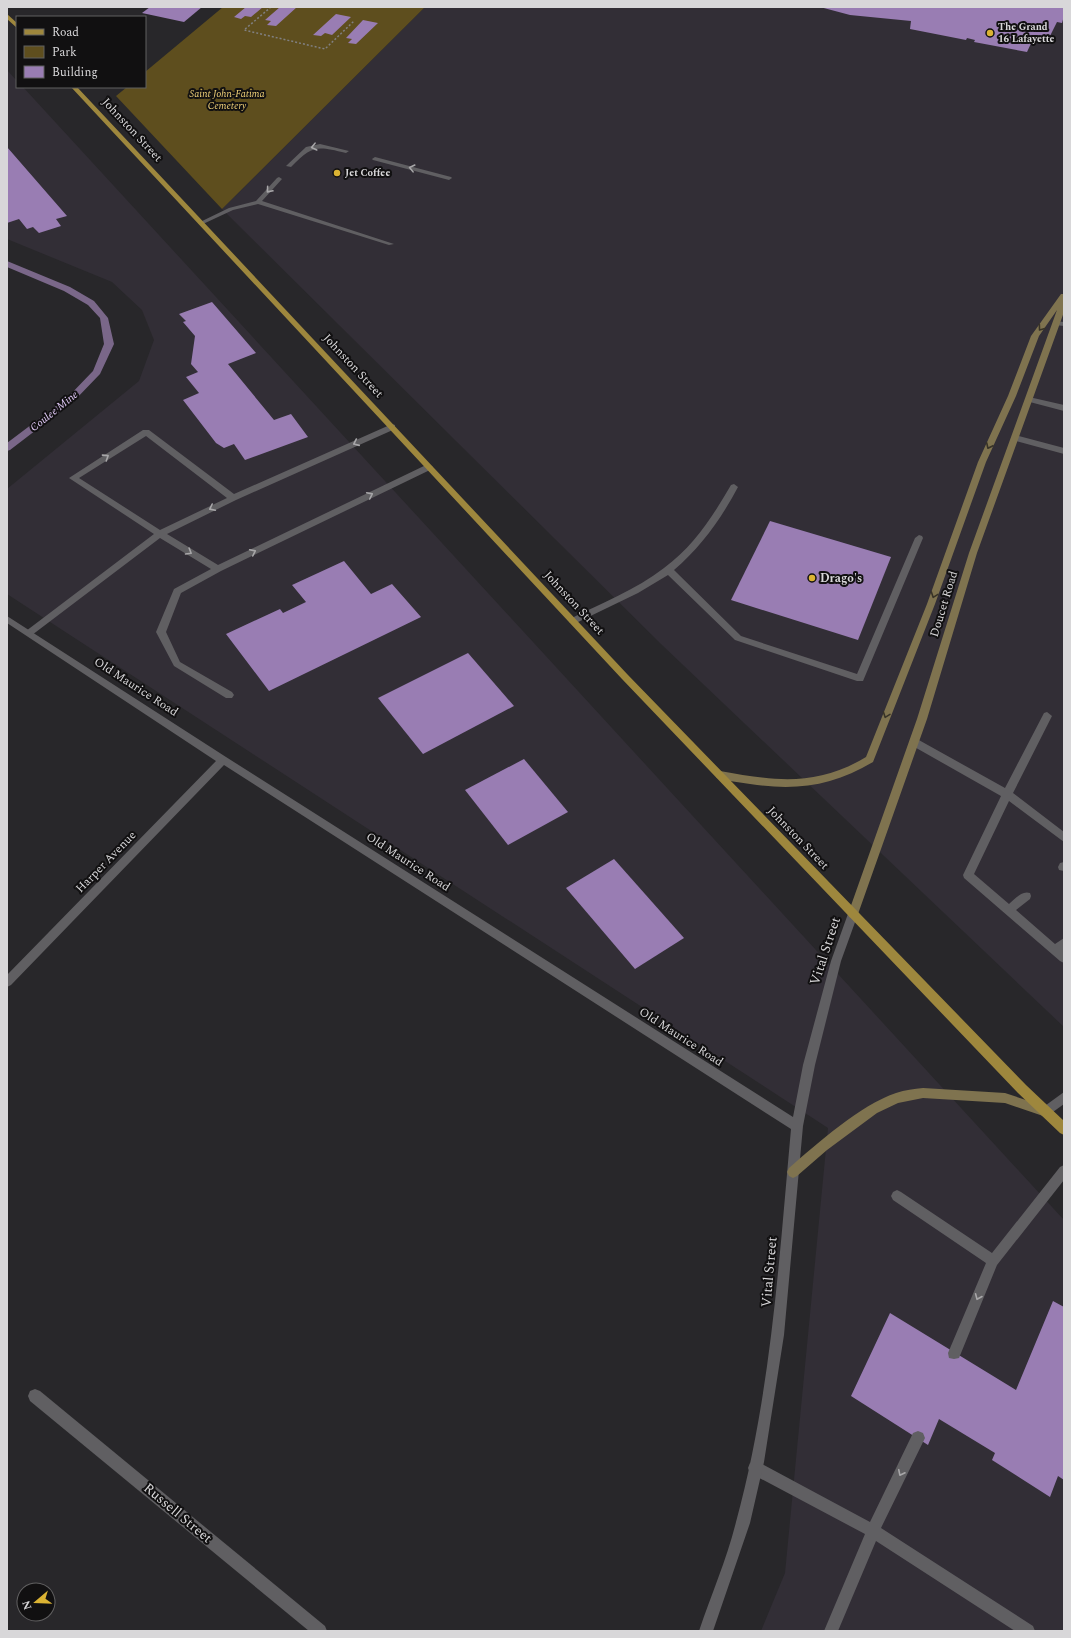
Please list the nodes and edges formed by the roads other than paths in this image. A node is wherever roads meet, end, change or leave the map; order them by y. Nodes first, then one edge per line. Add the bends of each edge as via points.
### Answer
1 (7, 16) edge
2 (16, 25) edge
3 (75, 88) edge
4 (346, 151) dead end
5 (376, 159) dead end
6 (289, 166) dead end
7 (449, 178) dead end
8 (279, 179) dead end
9 (258, 202) junction
10 (201, 223) junction
11 (391, 244) dead end
12 (1064, 296) edge
13 (1064, 302) edge
14 (1061, 323) edge
15 (1029, 399) junction
16 (1064, 408) edge
17 (392, 427) junction
18 (1015, 438) junction
19 (1064, 451) edge
20 (429, 467) junction
21 (734, 487) dead end
22 (233, 498) junction
23 (160, 534) junction
24 (919, 538) dead end
25 (218, 569) junction
26 (668, 570) junction
27 (7, 619) edge
28 (573, 621) junction
29 (29, 633) junction
30 (230, 695) dead end
31 (1047, 716) dead end
32 (914, 742) junction
33 (223, 760) junction
34 (720, 775) junction
35 (1007, 794) junction
36 (1064, 838) edge
37 (1026, 896) dead end
38 (1010, 910) junction
39 (853, 914) junction
40 (1060, 947) edge
41 (1064, 958) edge
42 (7, 982) edge
43 (1064, 1097) edge
44 (1046, 1112) junction
45 (797, 1126) junction
46 (1064, 1129) edge
47 (1064, 1171) edge
48 (793, 1172) junction
49 (897, 1196) dead end
50 (993, 1261) junction
51 (954, 1353) dead end
52 (35, 1396) dead end
53 (918, 1438) dead end
54 (755, 1468) junction
55 (873, 1531) junction
56 (320, 1631) edge
57 (706, 1631) edge
58 (831, 1631) edge
59 (1028, 1631) edge

1 - 2 main road
3 - 10 main road, Johnston Street
4 -> 6 street via 320,145 312,146 304,150
7 -> 5 street
8 -> 9 street
9 - 10 street via 231,209
9 - 11 street
10 - 17 main road, Johnston Street
12 -> 34 street via 1035,336 1012,396 982,462 931,604 870,759 856,769 819,781 759,782
13 - 14 street, Doucet Road
14 - 15 street, Doucet Road
15 - 16 street
15 - 18 street, Doucet Road
17 - 20 main road, Johnston Street
17 -> 22 street
18 - 19 street
18 - 32 street, Doucet Road via 973,553
25 -> 20 street
20 - 28 main road, Johnston Street
21 - 26 street via 723,510 711,526
22 -> 23 street
23 -> 22 street via 73,478 146,432
23 -> 25 street
23 - 29 street
24 - 26 street via 860,679 738,638
25 - 30 street via 177,591 161,632 177,664
26 - 28 street
27 - 29 street, Old Maurice Road
28 - 34 main road, Johnston Street
29 - 33 street, Old Maurice Road
31 - 35 street
32 - 35 street
32 - 39 street, Doucet Road
33 - 42 street, Harper Avenue
33 - 45 street, Old Maurice Road
34 - 39 main road, Johnston Street
35 - 36 street
35 - 38 street via 968,875
37 - 38 street
38 - 40 street
39 - 44 main road, Johnston Street
39 - 45 street, Vital Street via 834,969 809,1065
40 - 41 street
43 - 44 street
44 - 46 main road, Johnston Street
44 - 48 street via 1005,1098 923,1093 897,1098 873,1109
45 - 48 street, Vital Street
47 - 50 street
48 - 54 street, Vital Street via 778,1335
49 - 50 street
50 -> 51 street
52 - 56 street, Russell Street
53 -> 55 street
54 - 55 street
54 - 57 street, Vital Street via 743,1523
55 - 58 street
55 - 59 street

